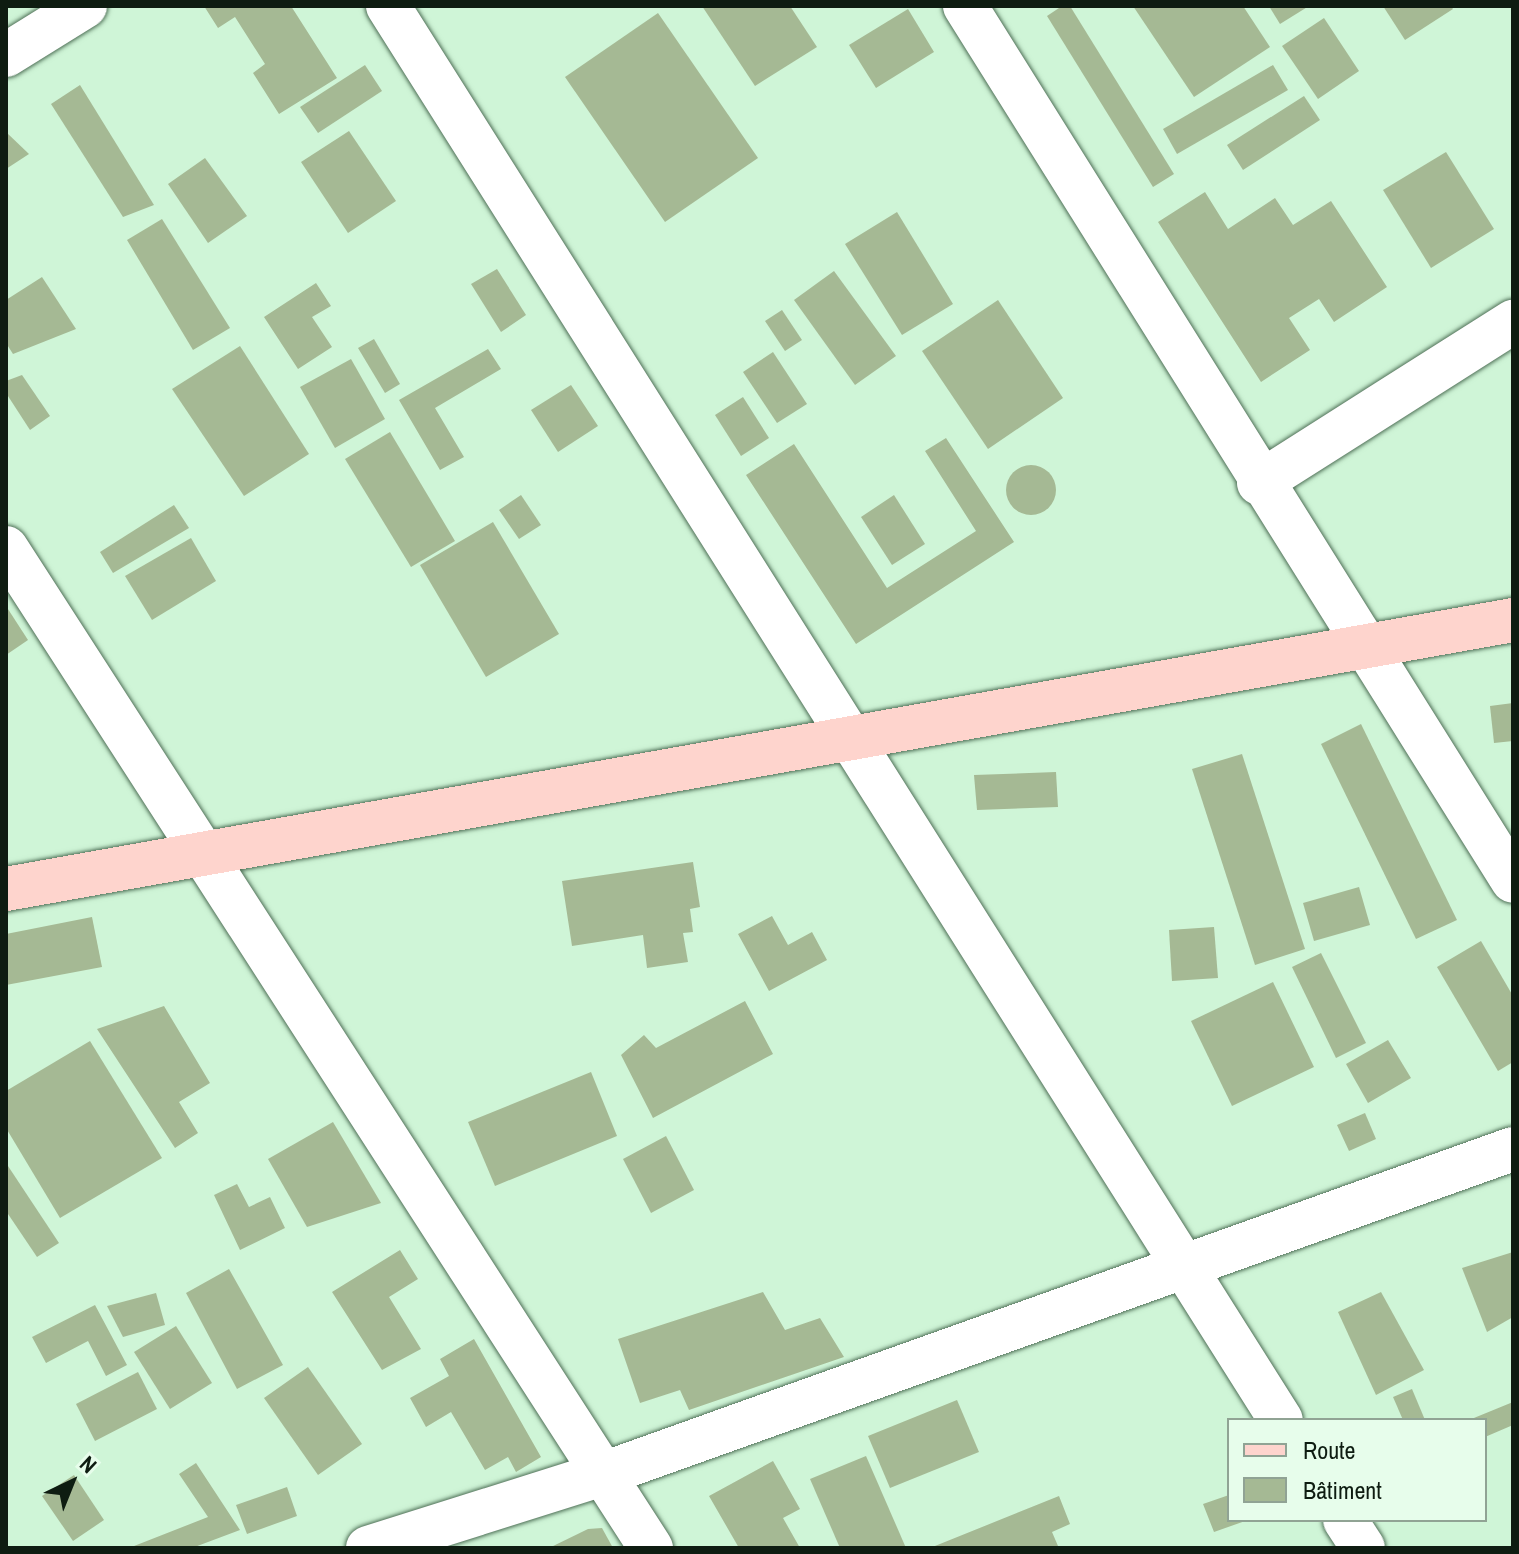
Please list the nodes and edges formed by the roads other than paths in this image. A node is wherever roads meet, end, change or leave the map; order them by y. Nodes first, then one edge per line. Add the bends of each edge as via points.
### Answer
1 (85, 6) edge
2 (388, 6) edge
3 (965, 6) edge
4 (6, 55) edge
5 (1513, 322) edge
6 (1259, 483) junction
7 (6, 548) edge
8 (1513, 620) edge
9 (1360, 648) junction
10 (854, 744) junction
11 (197, 852) junction
12 (1513, 881) edge
13 (6, 889) edge
14 (1513, 1149) edge
15 (1181, 1263) junction
16 (1280, 1418) edge
17 (606, 1473) junction
18 (1346, 1522) edge
19 (368, 1548) edge
20 (651, 1548) edge
21 (1363, 1548) edge

1 - 4 street
2 - 10 street
3 - 6 street
5 - 6 street
6 - 9 street
7 - 11 street
8 - 9 main road
9 - 10 main road
9 - 12 street
10 - 11 main road
10 - 15 street
11 - 13 main road
11 - 17 street
14 - 15 street
15 - 16 street
15 - 17 street
17 - 19 street
17 - 20 street
18 - 21 street

